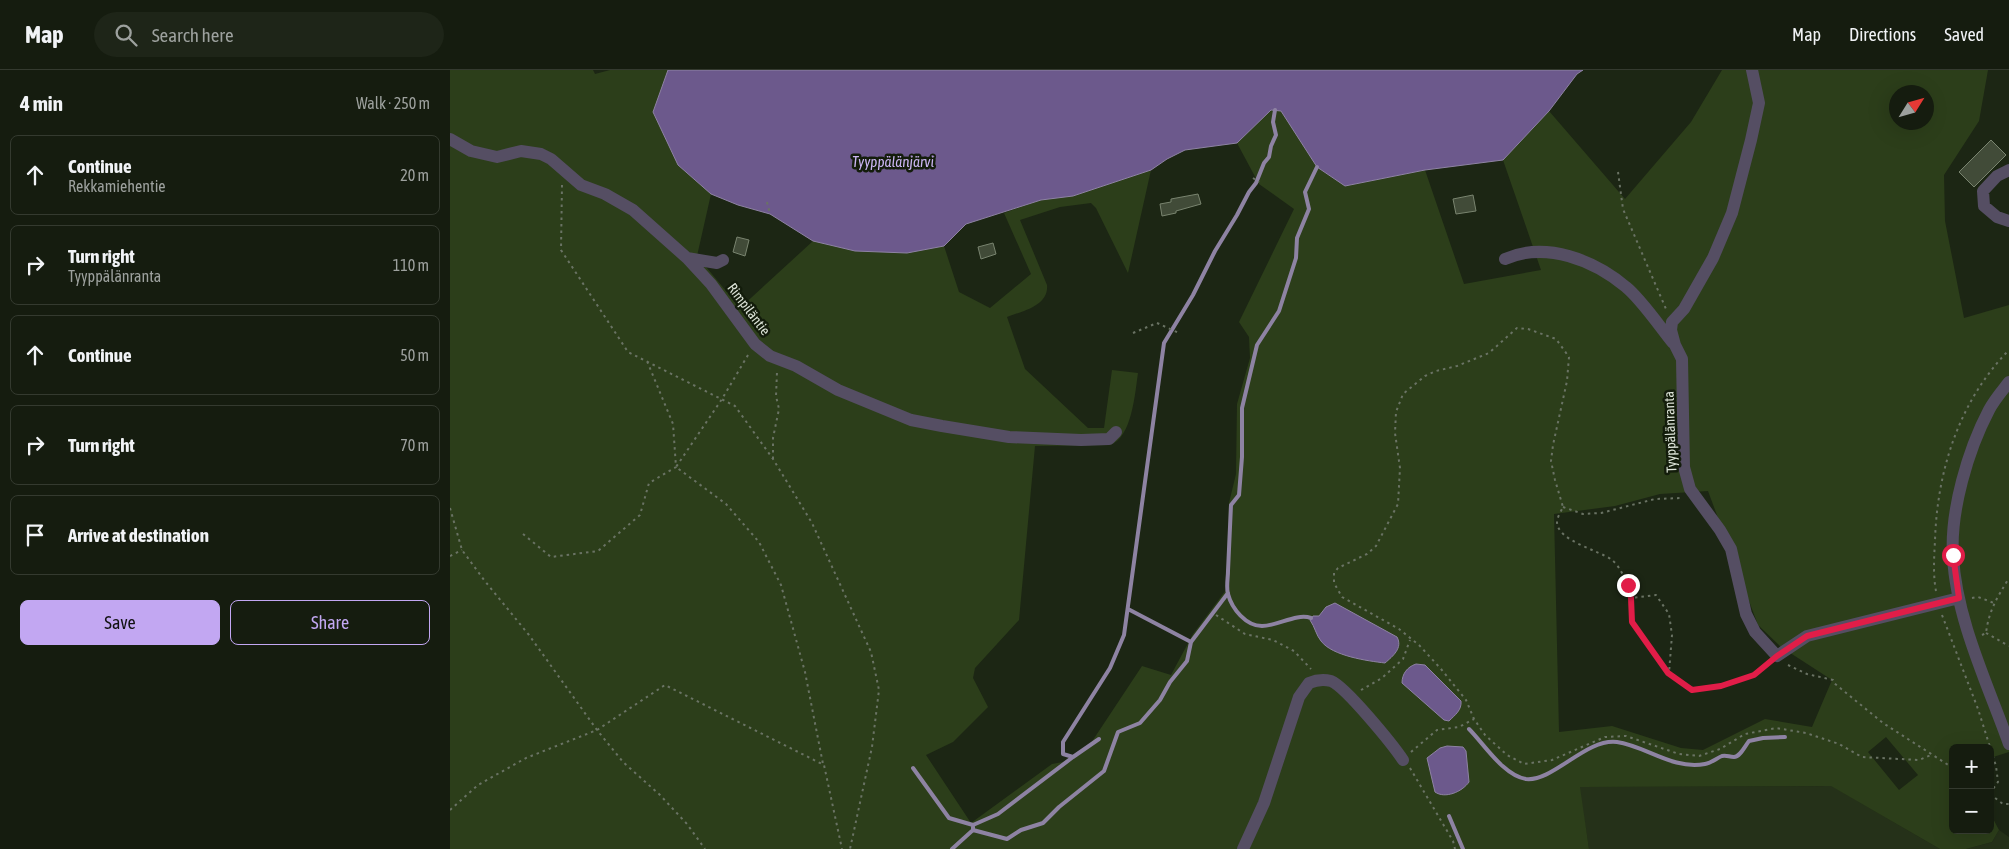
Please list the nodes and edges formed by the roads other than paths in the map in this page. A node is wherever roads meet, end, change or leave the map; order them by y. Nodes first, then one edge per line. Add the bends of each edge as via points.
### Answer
1 (1752, 70) edge
2 (450, 139) edge
3 (2009, 170) edge
4 (2009, 221) edge
5 (686, 258) junction
6 (1505, 259) dead end
7 (723, 260) dead end
8 (1675, 345) junction
9 (2009, 382) edge
10 (1116, 432) dead end
11 (1959, 598) junction
12 (2009, 744) edge
13 (1403, 760) road end
14 (1243, 849) edge

1 - 8 street, Tyyppälänranta via 1759,103 1732,213 1713,258 1684,309 1672,322
2 - 5 street, Rimpiläntie via 471,151 497,156 521,151 551,159 581,185 633,210
3 - 4 street via 1997,176 1983,191 1984,206
5 - 7 street via 717,263
5 - 10 street, Rimpiläntie via 722,297 755,344 770,356 796,366 838,390 919,421 1009,437 1081,440 1109,438
6 - 8 street via 1541,252 1567,255 1594,266 1627,288
8 - 11 street, Tyyppälänranta via 1682,359 1684,467 1690,489 1731,549 1746,614 1755,632 1777,656 1807,636
9 - 11 street via 1990,409 1970,452 1956,507 1953,555
11 - 12 street
13 - 14 street via 1346,691 1322,679 1308,683 1299,697 1264,803

